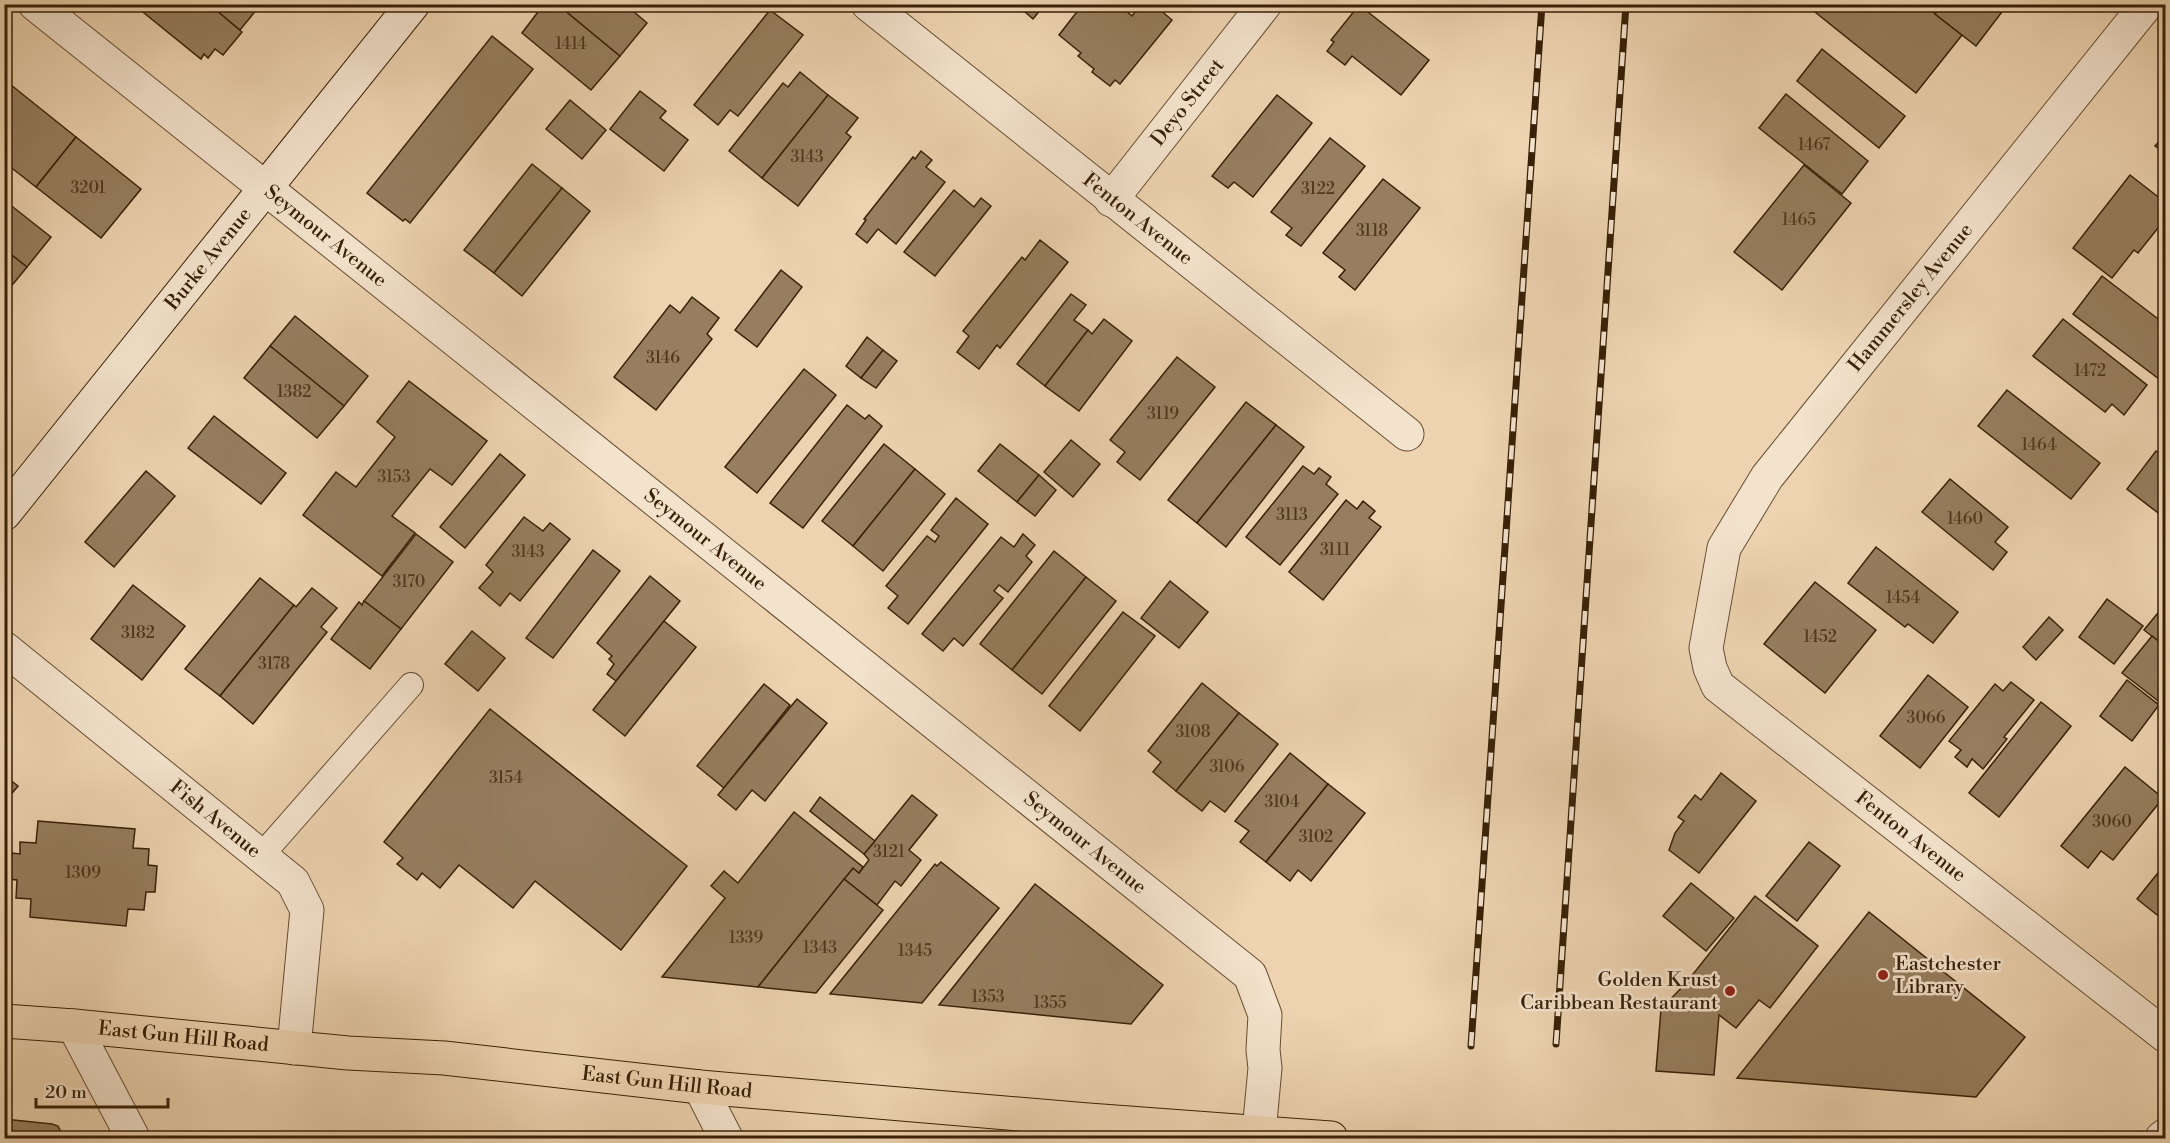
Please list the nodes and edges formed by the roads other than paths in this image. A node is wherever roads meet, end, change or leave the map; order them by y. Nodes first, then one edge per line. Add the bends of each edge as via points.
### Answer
1 (35, 4) edge
2 (413, 4) edge
3 (868, 4) edge
4 (1265, 4) edge
5 (2147, 4) edge
6 (266, 189) junction
7 (1111, 200) junction
8 (1407, 434) dead end
9 (4, 514) edge
10 (1712, 610) joint
11 (4, 648) edge
12 (411, 685) dead end
13 (261, 856) junction
14 (4, 1021) edge
15 (74, 1026) junction
16 (2166, 1036) edge
17 (294, 1048) junction
18 (700, 1087) junction
19 (1087, 1129) edge
20 (1259, 1132) junction
21 (2166, 1135) edge
22 (133, 1138) edge
23 (726, 1138) edge
24 (1331, 1138) edge
25 (2162, 1138) edge

1 - 6 street, Seymour Avenue
2 - 6 street, Burke Avenue
3 - 7 street, Fenton Avenue
4 - 7 street, Deyo Street
5 - 10 street, Hammersley Avenue via 1767,477 1724,548
6 - 9 street, Burke Avenue
6 - 20 street, Seymour Avenue via 1250,975 1265,1015
7 - 8 street, Fenton Avenue
10 - 16 street, Fenton Avenue via 1706,648 1718,686
11 - 13 street, Fish Avenue
12 - 13 lane
13 - 17 street, Fish Avenue via 293,882 307,910
14 - 15 main road, East Gun Hill Road
15 - 17 main road, East Gun Hill Road
15 - 22 street
17 - 18 main road, East Gun Hill Road via 444,1058
18 - 19 main road, East Gun Hill Road
18 - 23 street
19 - 20 main road, East Gun Hill Road
20 - 24 main road, East Gun Hill Road
21 - 25 street

